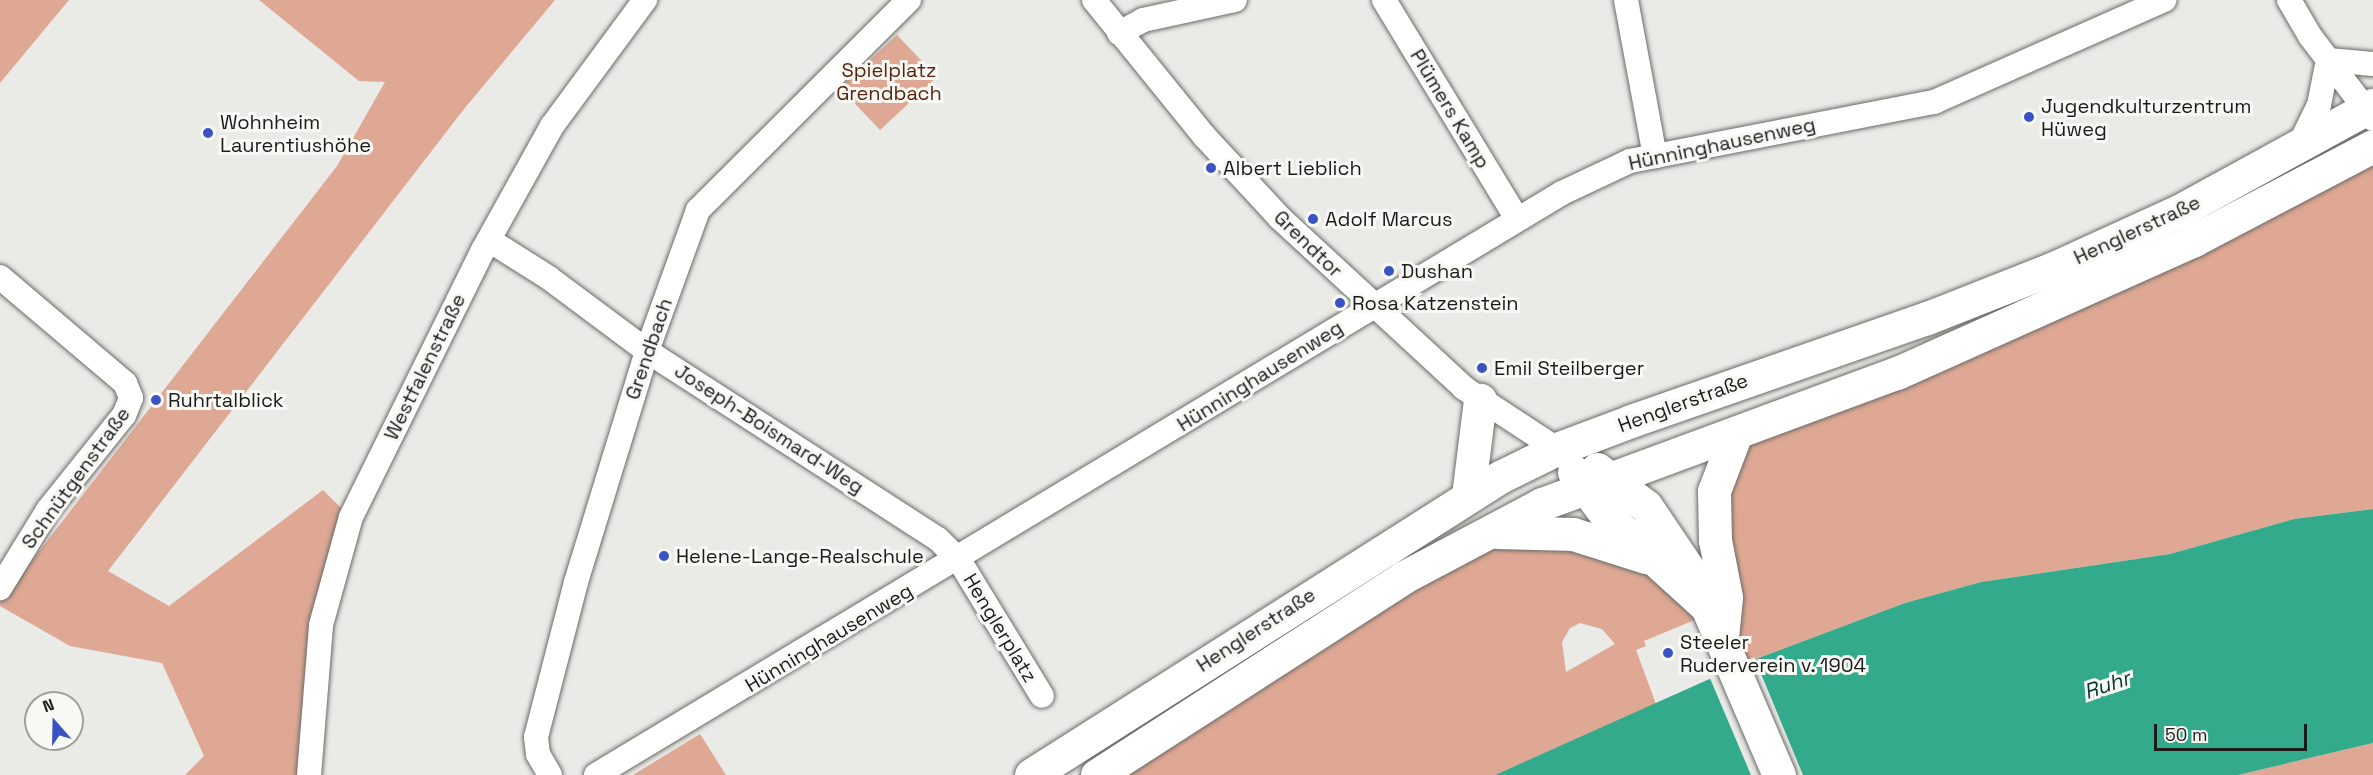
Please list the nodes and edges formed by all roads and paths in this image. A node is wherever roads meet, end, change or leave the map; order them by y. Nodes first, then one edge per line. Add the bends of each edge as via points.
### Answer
1 (645, 0) edge
2 (909, 0) edge
3 (1094, 0) edge
4 (1235, 0) edge
5 (1384, 0) edge
6 (1626, 0) edge
7 (2164, 0) edge
8 (2289, 0) edge
9 (1119, 33) junction
10 (2328, 60) junction
11 (2373, 64) edge
12 (2371, 110) edge
13 (2373, 146) edge
14 (2298, 148) junction
15 (1655, 156) junction
16 (1517, 219) junction
17 (489, 240) junction
18 (0, 277) edge
19 (1373, 305) junction
20 (647, 351) junction
21 (1480, 400) junction
22 (1605, 432) junction
23 (1736, 433) junction
24 (1557, 449) junction
25 (1596, 477) junction
26 (1468, 496) junction
27 (1489, 532) junction
28 (1653, 559) junction
29 (959, 560) junction
30 (0, 588) edge
31 (1707, 607) junction
32 (1726, 648) junction
33 (1042, 696) dead end
34 (309, 775) edge
35 (550, 775) edge
36 (596, 775) edge
37 (1031, 775) edge
38 (1096, 775) edge
39 (1779, 775) edge

1 - 17 street, Westfalenstraße via 557,118
2 - 20 street, Grendbach via 698,210
3 - 9 street, Grendtor
4 - 9 street via 1143,20
5 - 16 street, Plümers Kamp
6 - 15 street
7 - 15 street, Hünninghausenweg via 1934,102
8 - 10 street
9 - 19 street, Grendtor via 1280,218
10 - 11 street
10 - 12 street
10 - 14 street via 2319,105
12 - 14 main road, Henglerstraße
13 - 23 main road, Henglerstraße via 2087,291 1897,373
14 - 22 main road, Henglerstraße via 2179,211 2054,268 1927,318
15 - 16 street, Hünninghausenweg via 1608,170
16 - 19 street, Hünninghausenweg
17 - 20 street, Joseph-Boismard-Weg via 549,278
17 - 34 street, Westfalenstraße via 348,527 321,625
18 - 30 street, Schnütgenstraße via 125,383 131,398 124,415 48,510
19 - 21 street, Grendtor
19 - 29 street, Hünninghausenweg
20 - 29 street, Joseph-Boismard-Weg via 938,539
20 - 35 street, Grendbach via 576,582 536,737 538,754
21 - 24 street, Grendtor
21 - 26 main road
22 - 24 main road, Henglerstraße
22 - 25 main road
23 - 25 main road, Henglerstraße
23 - 32 main road via 1714,491 1715,540 1726,597
24 - 25 main road
24 - 26 main road, Henglerstraße
25 - 27 main road, Henglerstraße
25 - 28 main road via 1606,515
25 - 31 main road via 1646,506 1680,552 1707,598
26 - 37 main road, Henglerstraße
27 - 28 main road via 1572,534
27 - 38 main road, Henglerstraße via 1404,577
28 - 31 main road
29 - 33 street, Henglerplatz
29 - 36 street, Hünninghausenweg
31 - 32 main road
32 - 39 main road

